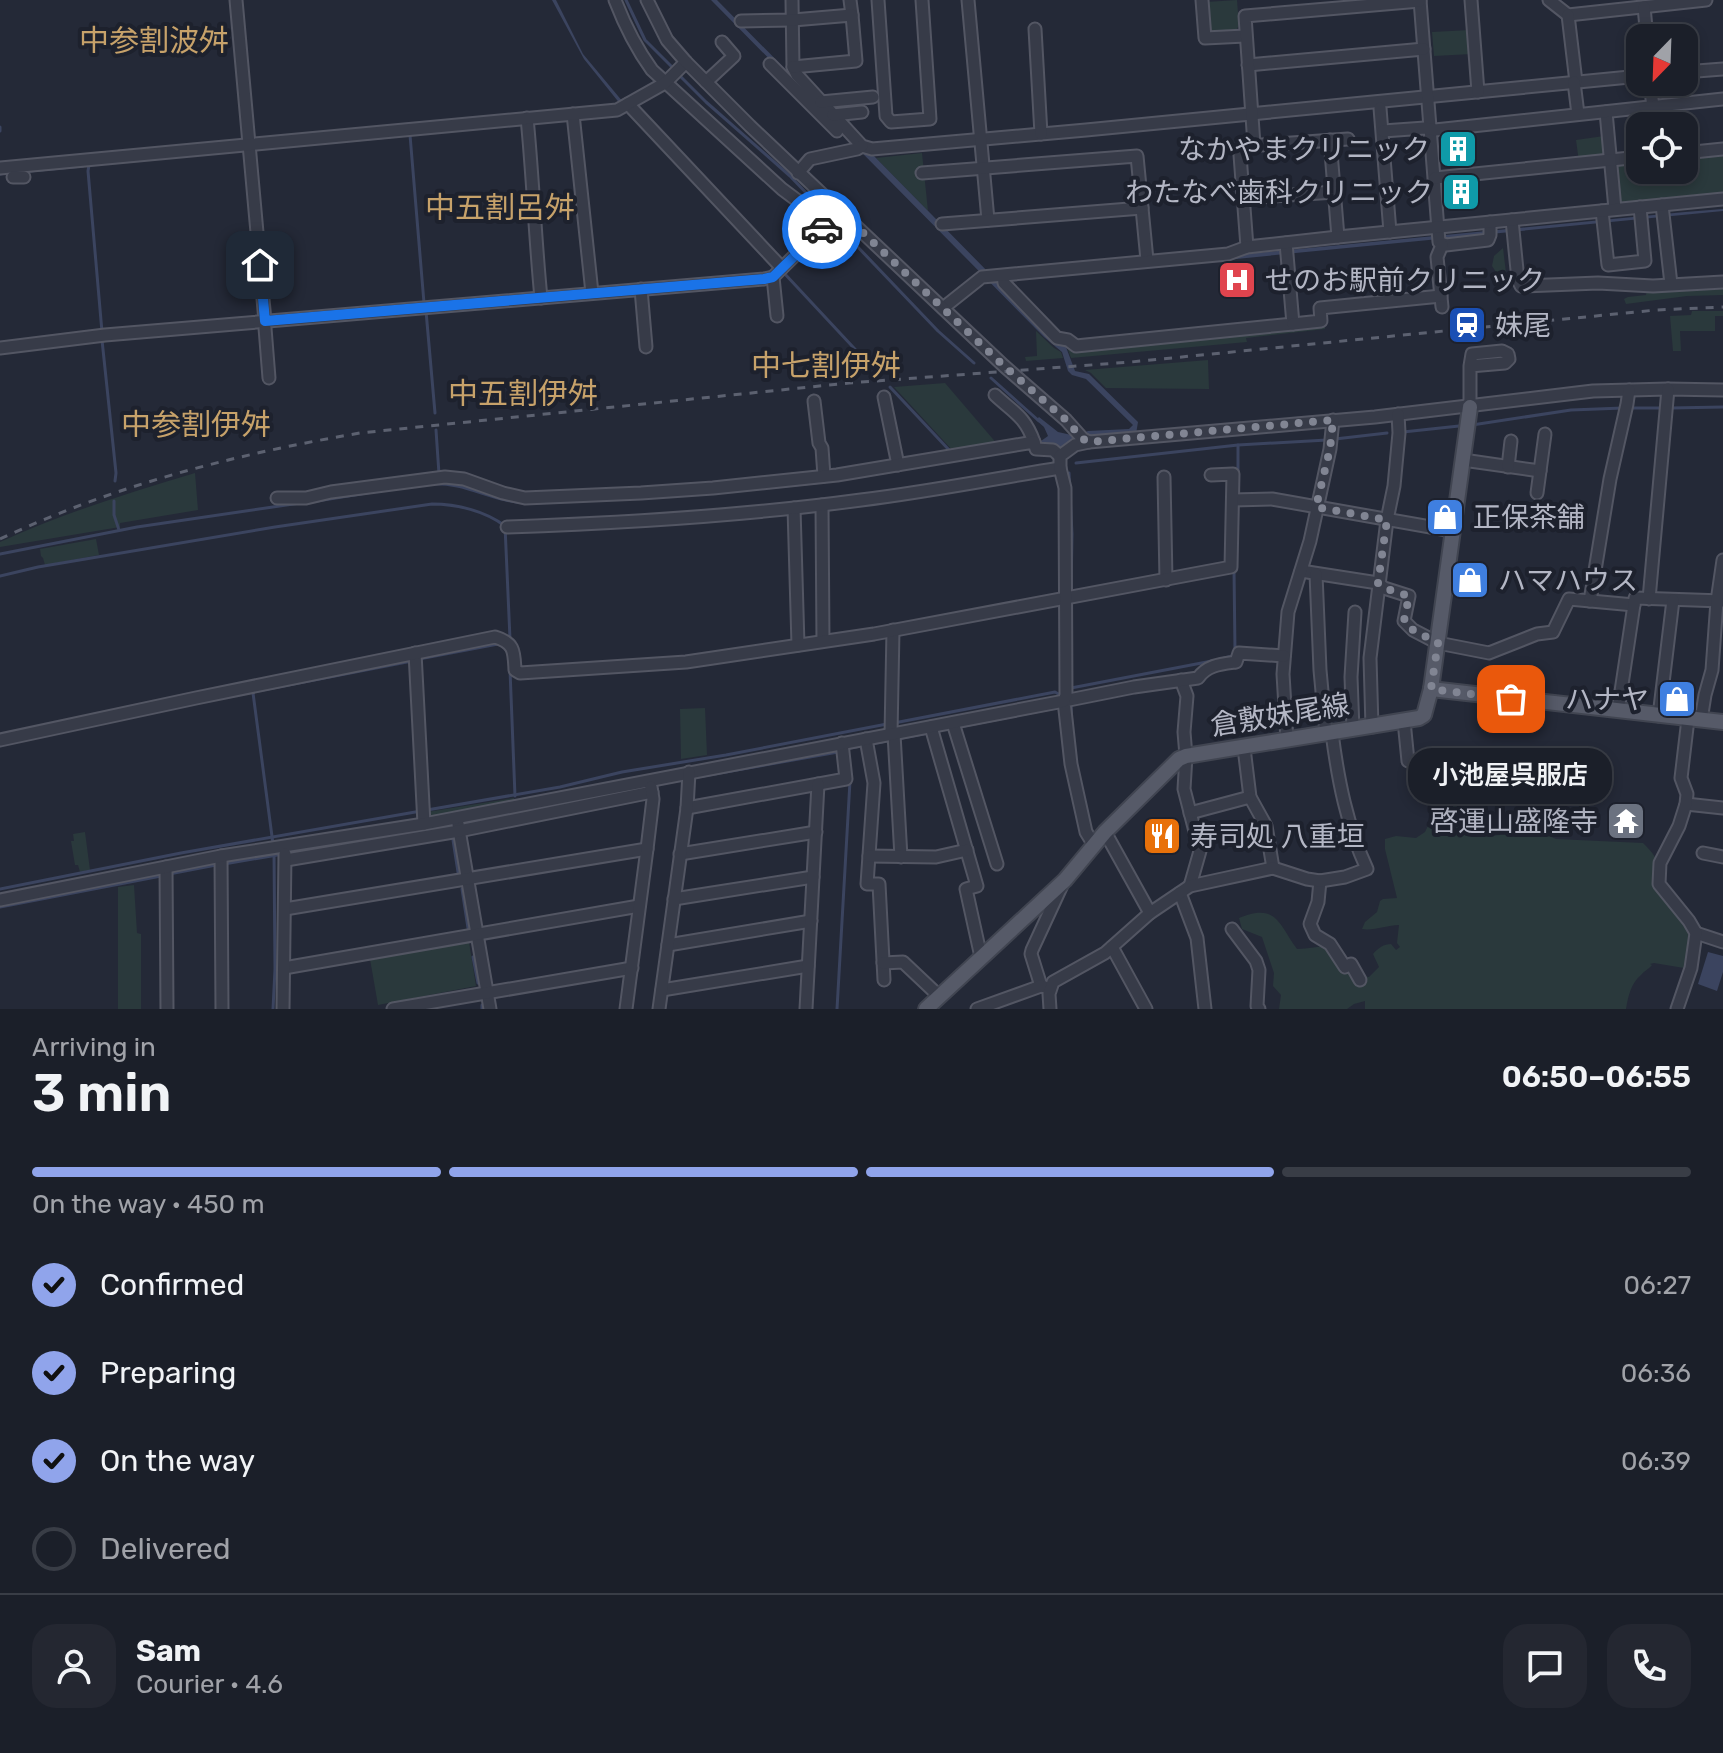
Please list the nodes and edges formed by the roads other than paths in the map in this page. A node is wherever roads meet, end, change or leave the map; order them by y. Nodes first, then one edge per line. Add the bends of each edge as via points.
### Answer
1 (236, 0) edge
2 (615, 0) edge
3 (647, 0) edge
4 (792, 0) edge
5 (850, 0) edge
6 (878, 0) edge
7 (922, 0) edge
8 (968, 0) edge
9 (1202, 0) edge
10 (1420, 0) edge
11 (1471, 0) edge
12 (1549, 0) edge
13 (1706, 0) edge
14 (1312, 5) edge
15 (1644, 7) junction
16 (852, 15) junction
17 (1568, 15) junction
18 (793, 20) junction
19 (741, 21) dead end
20 (1646, 24) edge
21 (1035, 29) dead end
22 (1245, 36) junction
23 (722, 42) dead end
24 (1424, 49) junction
25 (770, 64) dead end
26 (1248, 65) junction
27 (680, 68) junction
28 (1723, 69) edge
29 (1698, 71) edge
30 (794, 78) junction
31 (1626, 78) edge
32 (706, 82) junction
33 (665, 83) junction
34 (1575, 85) junction
35 (1478, 92) junction
36 (1652, 96) edge
37 (873, 97) dead end
38 (1723, 99) edge
39 (1428, 100) junction
40 (821, 102) junction
41 (625, 106) junction
42 (1653, 107) junction
43 (1380, 108) dead end
44 (862, 112) dead end
45 (1606, 112) junction
46 (1578, 114) junction
47 (833, 115) junction
48 (573, 117) junction
49 (1252, 117) junction
50 (528, 122) junction
51 (1431, 129) junction
52 (1383, 131) junction
53 (1041, 134) junction
54 (1348, 139) dead end
55 (1330, 140) junction
56 (981, 142) junction
57 (1254, 145) junction
58 (249, 148) junction
59 (859, 148) junction
60 (1723, 149) edge
61 (1698, 152) edge
62 (1626, 158) edge
63 (1611, 160) junction
64 (0, 168) edge
65 (983, 168) junction
66 (798, 173) junction
67 (922, 173) dead end
68 (1435, 178) junction
69 (1335, 192) junction
70 (1244, 198) junction
71 (1723, 199) edge
72 (1142, 208) junction
73 (1663, 213) junction
74 (1641, 215) junction
75 (1606, 216) junction
76 (831, 219) junction
77 (988, 220) junction
78 (1512, 220) junction
79 (1490, 222) junction
80 (942, 224) dead end
81 (1437, 227) junction
82 (1390, 232) junction
83 (1338, 237) junction
84 (1442, 245) junction
85 (1247, 247) junction
86 (1287, 249) junction
87 (1147, 260) junction
88 (777, 275) junction
89 (997, 278) junction
90 (1723, 282) edge
91 (1671, 284) junction
92 (641, 292) junction
93 (592, 293) junction
94 (541, 298) junction
95 (943, 308) junction
96 (777, 316) dead end
97 (265, 324) junction
98 (1293, 324) junction
99 (646, 347) dead end
100 (0, 348) edge
101 (1470, 366) dead end
102 (269, 378) dead end
103 (1668, 389) junction
104 (1629, 390) junction
105 (1723, 390) edge
106 (995, 395) dead end
107 (884, 397) dead end
108 (814, 401) dead end
109 (1470, 407) junction
110 (1398, 414) junction
111 (1333, 420) junction
112 (1545, 434) dead end
113 (1084, 438) junction
114 (1511, 441) dead end
115 (1034, 442) junction
116 (1063, 458) junction
117 (1463, 460) junction
118 (898, 465) junction
119 (1508, 467) junction
120 (1540, 471) junction
121 (1211, 475) dead end
122 (824, 476) junction
123 (1164, 477) dead end
124 (1537, 493) dead end
125 (277, 498) dead end
126 (1236, 500) junction
127 (822, 505) junction
128 (1316, 507) junction
129 (794, 508) junction
130 (1387, 520) junction
131 (507, 527) dead end
132 (1453, 531) junction
133 (1723, 560) edge
134 (1301, 571) junction
135 (1316, 574) junction
136 (1166, 580) junction
137 (1378, 583) junction
138 (1069, 597) junction
139 (1649, 599) junction
140 (1673, 600) junction
141 (1590, 601) junction
142 (1720, 601) edge
143 (1634, 605) junction
144 (1355, 612) dead end
145 (893, 630) junction
146 (823, 641) junction
147 (1438, 643) junction
148 (798, 645) junction
149 (1284, 656) junction
150 (415, 658) junction
151 (1181, 680) junction
152 (1431, 689) junction
153 (1067, 703) junction
154 (1618, 711) junction
155 (1659, 716) junction
156 (1695, 720) junction
157 (1404, 721) junction
158 (1723, 722) edge
159 (954, 726) junction
160 (1372, 727) junction
161 (932, 730) junction
162 (1353, 730) junction
163 (893, 732) junction
164 (1329, 733) junction
165 (0, 740) edge
166 (1287, 740) junction
167 (867, 743) junction
168 (842, 747) junction
169 (1244, 748) junction
170 (1186, 756) junction
171 (1408, 761) dead end
172 (689, 777) junction
173 (818, 784) junction
174 (651, 786) junction
175 (1250, 797) junction
176 (1686, 804) junction
177 (687, 808) junction
178 (1723, 808) edge
179 (1190, 813) junction
180 (424, 824) junction
181 (458, 824) junction
182 (816, 832) junction
183 (1105, 832) junction
184 (1094, 845) junction
185 (647, 849) junction
186 (967, 850) junction
187 (285, 853) junction
188 (1703, 853) dead end
189 (680, 854) junction
190 (869, 856) junction
191 (901, 857) junction
192 (1723, 857) edge
193 (221, 862) junction
194 (997, 864) dead end
195 (1273, 868) junction
196 (167, 872) junction
197 (813, 877) junction
198 (467, 878) junction
199 (1065, 880) junction
200 (1320, 881) junction
201 (1185, 890) junction
202 (674, 899) junction
203 (0, 900) edge
204 (639, 906) junction
205 (285, 909) junction
206 (1150, 913) junction
207 (811, 921) junction
208 (1232, 929) dead end
209 (1696, 933) junction
210 (477, 936) junction
211 (1723, 942) edge
212 (668, 945) junction
213 (1112, 947) junction
214 (981, 957) junction
215 (883, 963) junction
216 (808, 966) junction
217 (284, 968) junction
218 (632, 968) junction
219 (884, 980) dead end
220 (1360, 980) dead end
221 (1045, 987) junction
222 (662, 990) junction
223 (487, 993) junction
224 (939, 996) junction
225 (981, 1008) edge
226 (167, 1009) edge
227 (222, 1009) edge
228 (283, 1009) edge
229 (393, 1009) edge
230 (490, 1009) edge
231 (626, 1009) edge
232 (659, 1009) edge
233 (806, 1009) edge
234 (926, 1009) edge
235 (1050, 1009) edge
236 (1146, 1009) edge
237 (1205, 1009) edge
238 (1259, 1009) edge
239 (1677, 1009) edge

1 - 58 street
2 - 33 street via 639,51
3 - 27 street
4 - 18 street
5 - 16 street
6 - 7 street via 886,116 891,122 930,119
8 - 56 street
9 - 22 street via 1205,38
10 - 14 street
10 - 24 street
11 - 35 street
12 - 17 street
13 - 15 street
14 - 22 street via 1245,16
15 - 17 street
15 - 20 street
16 - 18 street
16 - 30 street via 856,61
17 - 34 street
18 - 19 street
18 - 30 street
21 - 53 street
22 - 26 street
23 - 32 street via 734,56
24 - 26 street
24 - 39 street
25 - 30 street
26 - 49 street
27 - 32 street
27 - 33 street
28 - 29 street
30 - 40 street
30 - 59 street
31 - 34 street
32 - 66 street
33 - 41 street
33 - 76 street via 782,189
34 - 35 street
34 - 46 street
35 - 39 street
36 - 42 street
37 - 40 street
38 - 42 street
39 - 49 street
39 - 51 street
40 - 47 street
41 - 48 street
41 - 88 street
42 - 45 street
43 - 52 street
44 - 47 street
45 - 46 street
45 - 63 street
46 - 51 street
47 - 59 street
48 - 50 street
48 - 93 street
49 - 53 street
49 - 57 street
50 - 58 street
50 - 94 street
51 - 52 street
51 - 68 street
52 - 82 street
53 - 56 street
54 - 55 street
55 - 57 street
55 - 69 street
56 - 59 street
56 - 65 street
57 - 70 street via 1240,155
58 - 64 street via 15,174
58 - 97 street
59 - 66 street via 810,159
60 - 61 street
62 - 63 street
63 - 68 street
63 - 75 street
65 - 67 street
65 - 72 street via 1137,156
65 - 77 street
66 - 76 street
68 - 81 street
69 - 70 street
69 - 83 street
70 - 85 street
71 - 73 street
72 - 77 street
72 - 87 street
73 - 74 street
73 - 91 street
74 - 75 street
74 - 75 street via 1645,261 1608,265
75 - 78 street
76 - 88 street
76 - 95 street
77 - 80 street
78 - 79 street
78 - 91 street via 1521,286
79 - 81 street
79 - 84 street via 1488,240
81 - 82 street
81 - 84 street
82 - 83 street
83 - 86 street
84 - 98 street via 1437,257 1441,301 1320,308 1321,321
85 - 86 street
85 - 87 street via 1228,254
86 - 98 street
87 - 89 street
88 - 92 street
88 - 96 street
89 - 95 street via 982,277
89 - 98 street via 1057,338 1076,346
90 - 91 street
92 - 93 street
92 - 99 street
93 - 94 street
94 - 97 street
95 - 113 street
97 - 100 street
97 - 102 street
101 - 109 street
103 - 104 street
103 - 105 street
103 - 139 street
104 - 109 street
104 - 141 street
106 - 115 street via 1026,424
107 - 118 street
108 - 122 street
109 - 110 street
109 - 117 main road
110 - 111 street
110 - 130 street
111 - 113 street
111 - 128 street
112 - 120 street
113 - 116 street
114 - 119 street
115 - 116 street via 1036,449 1053,450
115 - 118 street
116 - 127 street via 926,491
116 - 138 street
117 - 119 street
117 - 132 main road
118 - 122 street
119 - 120 street
120 - 124 street
121 - 126 street via 1233,474
122 - 125 street via 525,498 445,477
123 - 136 street
126 - 128 street via 1272,499
126 - 136 street via 1231,567
127 - 129 street
127 - 146 street
128 - 130 street
128 - 134 street
129 - 131 street
129 - 148 street
130 - 132 street
130 - 137 street
132 - 147 main road
133 - 142 street
134 - 135 street
134 - 149 street via 1288,612
135 - 137 street
135 - 164 street
136 - 138 street
137 - 147 street via 1409,596 1404,621
137 - 160 street via 1370,658
138 - 145 street
138 - 153 street
139 - 140 street
139 - 143 street via 1635,598
140 - 142 street
140 - 155 street
141 - 143 street
141 - 147 street via 1569,599 1553,632 1489,653
142 - 156 street via 1712,670
143 - 154 street
144 - 162 street
145 - 146 street
145 - 163 street
146 - 148 street
147 - 152 main road
148 - 150 street via 686,662 520,673 515,670 514,651 495,637
149 - 151 street via 1239,653 1236,662
149 - 166 street
150 - 165 street
150 - 180 street
151 - 153 street
151 - 170 street via 1187,696
152 - 154 main road
152 - 157 main road via 1424,715
153 - 159 street
153 - 184 street via 1071,764 1086,832
154 - 155 main road
155 - 156 main road
156 - 158 main road
156 - 176 street via 1681,778
157 - 160 main road, 倉敷妹尾線
157 - 171 street
159 - 161 street
159 - 194 street
160 - 162 main road, 倉敷妹尾線
161 - 163 street
161 - 186 street
162 - 164 main road, 倉敷妹尾線
163 - 167 street
163 - 191 street
164 - 166 main road, 倉敷妹尾線
164 - 200 street via 1346,812 1367,869
166 - 169 main road, 倉敷妹尾線
167 - 168 street
167 - 190 street via 874,783
168 - 172 street
168 - 173 street via 846,779
169 - 170 main road, 倉敷妹尾線
169 - 175 street
170 - 179 street via 1184,789
170 - 183 main road, 倉敷妹尾線
172 - 174 street
172 - 177 street
173 - 177 street
173 - 182 street
174 - 181 street
174 - 185 street
175 - 179 street
175 - 195 street via 1266,826
176 - 178 street
176 - 209 street via 1658,876
177 - 189 street
179 - 201 street via 1200,851
180 - 181 street
180 - 187 street
181 - 187 street
181 - 198 street
182 - 189 street
182 - 197 street
183 - 184 main road, 倉敷妹尾線
183 - 206 street
184 - 199 main road, 倉敷妹尾線
185 - 198 street
185 - 204 street
186 - 191 street
186 - 214 street via 977,886 966,889
187 - 193 street
187 - 205 street
188 - 192 street
189 - 202 street
190 - 191 street
190 - 215 street via 867,884 879,884
193 - 196 street
193 - 227 street
195 - 200 street
195 - 201 street
196 - 203 street
196 - 226 street
197 - 202 street
197 - 207 street
198 - 205 street
198 - 210 street
199 - 214 main road, 倉敷妹尾線
199 - 221 street via 1031,954
200 - 220 street via 1310,924
201 - 206 street
201 - 237 street
202 - 212 street
204 - 210 street
204 - 218 street
205 - 217 street
206 - 213 street
207 - 212 street
207 - 216 street
208 - 238 street via 1256,961
209 - 211 street
209 - 239 street
210 - 217 street
210 - 223 street
212 - 222 street
213 - 221 street
213 - 236 street
214 - 224 main road, 倉敷妹尾線
215 - 219 street
215 - 224 street via 903,962
216 - 222 street
216 - 233 street
217 - 228 street
218 - 223 street
218 - 231 street
221 - 225 street
221 - 235 street
222 - 232 street
223 - 229 street
223 - 230 street
224 - 234 main road, 倉敷妹尾線

